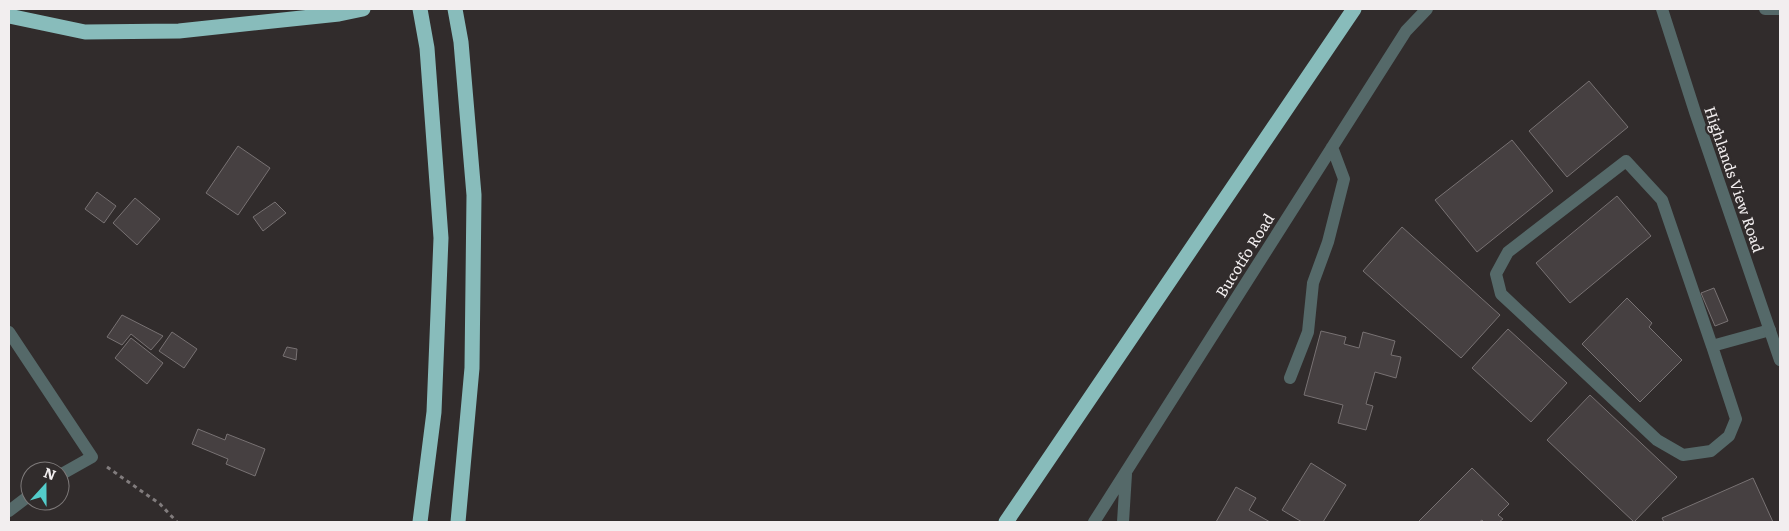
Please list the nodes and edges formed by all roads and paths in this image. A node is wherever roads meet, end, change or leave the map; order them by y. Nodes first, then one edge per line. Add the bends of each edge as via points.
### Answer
1 (363, 9) edge
2 (420, 9) edge
3 (455, 9) edge
4 (1354, 9) edge
5 (1427, 9) edge
6 (1662, 9) edge
7 (1765, 9) edge
8 (1780, 9) edge
9 (9, 16) edge
10 (1332, 147) junction
11 (1770, 330) junction
12 (9, 332) edge
13 (1712, 346) junction
14 (1780, 360) edge
15 (1290, 378) dead end
16 (92, 457) junction
17 (70, 469) edge
18 (1126, 471) junction
19 (20, 503) edge
20 (9, 511) edge
21 (177, 522) edge
22 (420, 522) edge
23 (458, 522) edge
24 (1006, 522) edge
25 (1094, 522) edge
26 (1124, 522) edge

1 - 9 highway via 179,31 85,32
2 - 22 highway via 427,48 441,238 434,412
3 - 23 highway via 461,42 474,195 472,368
4 - 24 highway
5 - 10 street, Bucotfo Road via 1406,31
6 - 11 street, Highlands View Road
7 - 8 street
10 - 15 street via 1344,180 1328,242 1313,283 1308,332
10 - 18 street, Bucotfo Road
11 - 13 street
11 - 14 street, Highlands View Road
12 - 16 street
13 - 13 street via 1736,419 1728,436 1711,451 1682,455 1657,440 1501,294 1496,274 1508,252 1626,161 1662,200
16 - 17 street
16 - 21 path via 160,504
18 - 25 street, Bucotfo Road
18 - 26 street
19 - 20 street

